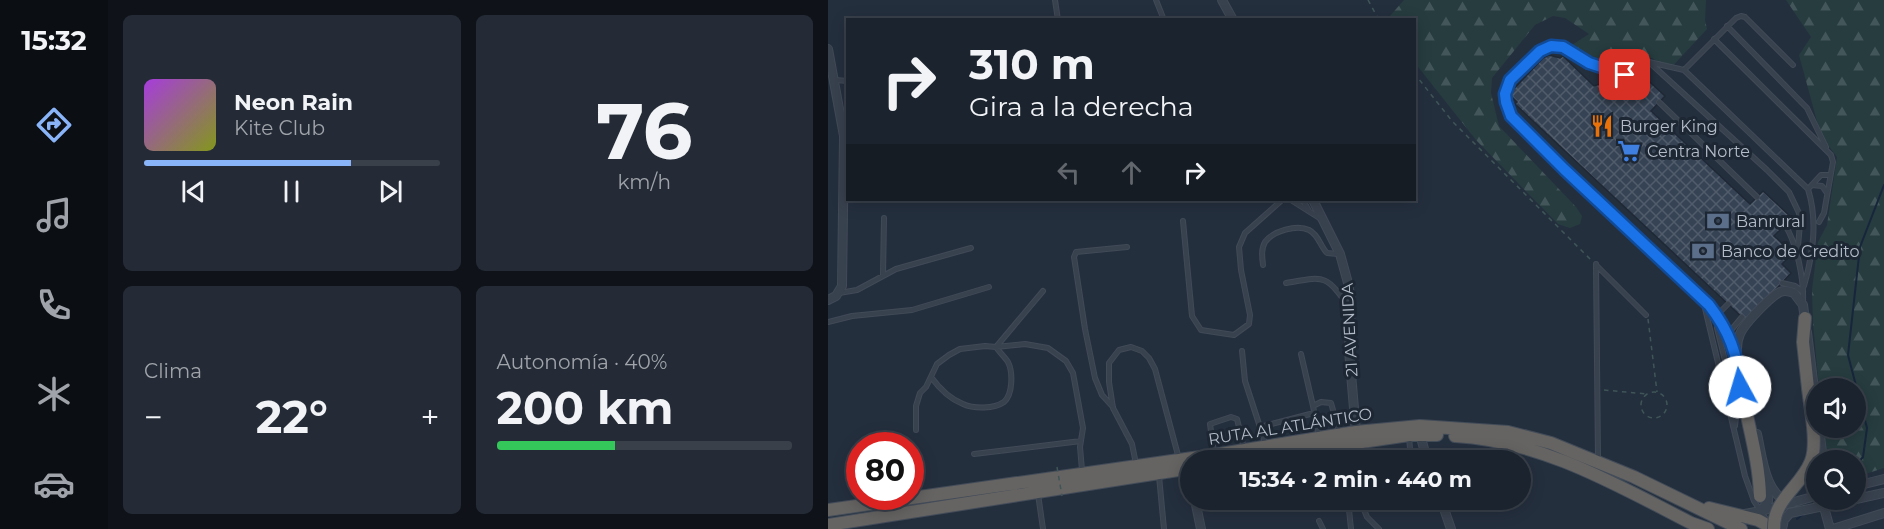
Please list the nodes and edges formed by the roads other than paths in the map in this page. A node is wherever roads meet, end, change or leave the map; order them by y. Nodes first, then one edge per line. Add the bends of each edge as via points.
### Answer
1 (1055, 0) edge
2 (1156, 0) edge
3 (1222, 0) edge
4 (1058, 18) edge
5 (1163, 18) edge
6 (1232, 18) edge
7 (1727, 26) junction
8 (1714, 39) junction
9 (828, 49) edge
10 (829, 59) edge
11 (1649, 62) junction
12 (1793, 65) dead end
13 (1608, 69) junction
14 (1684, 69) junction
15 (1633, 78) dead end
16 (835, 80) junction
17 (846, 81) edge
18 (1659, 102) dead end
19 (1827, 150) junction
20 (1830, 175) junction
21 (1810, 187) junction
22 (1827, 193) junction
23 (1757, 197) dead end
24 (1281, 201) edge
25 (1293, 201) edge
26 (1304, 201) edge
27 (1314, 201) edge
28 (1310, 212) junction
29 (884, 218) dead end
30 (1183, 221) dead end
31 (1324, 222) junction
32 (1819, 222) dead end
33 (1785, 225) dead end
34 (1127, 247) dead end
35 (971, 248) dead end
36 (1340, 254) junction
37 (1797, 256) junction
38 (1263, 265) dead end
39 (883, 274) junction
40 (1286, 283) dead end
41 (1782, 283) dead end
42 (1804, 286) junction
43 (989, 287) dead end
44 (1043, 291) dead end
45 (838, 293) junction
46 (1803, 293) junction
47 (1703, 299) junction
48 (828, 300) edge
49 (1728, 304) dead end
50 (1350, 309) junction
51 (1721, 311) dead end
52 (1804, 311) junction
53 (1646, 315) road end
54 (1742, 317) dead end
55 (828, 322) edge
56 (1717, 328) dead end
57 (1729, 337) junction
58 (996, 347) junction
59 (1242, 351) dead end
60 (1301, 354) dead end
61 (1738, 360) junction
62 (931, 377) junction
63 (1813, 378) edge
64 (1313, 406) junction
65 (1113, 408) junction
66 (1737, 409) junction
67 (1314, 413) junction
68 (1748, 425) junction
69 (1260, 426) junction
70 (916, 430) dead end
71 (1735, 430) junction
72 (1414, 435) junction
73 (1319, 438) junction
74 (1357, 439) junction
75 (1340, 440) junction
76 (1081, 441) junction
77 (1530, 448) junction
78 (1181, 450) edge
79 (1213, 450) edge
80 (1241, 450) edge
81 (1270, 450) edge
82 (1284, 450) edge
83 (1291, 450) edge
84 (1340, 450) edge
85 (1357, 450) edge
86 (1366, 450) edge
87 (1412, 450) edge
88 (1422, 450) edge
89 (974, 454) dead end
90 (1598, 462) junction
91 (1137, 466) junction
92 (1180, 469) edge
93 (1180, 470) edge
94 (1159, 473) junction
95 (1082, 474) junction
96 (1884, 479) edge
97 (1769, 480) junction
98 (1866, 484) edge
99 (1037, 493) junction
100 (1884, 493) edge
101 (938, 495) junction
102 (1760, 496) dead end
103 (924, 497) edge
104 (1866, 497) edge
105 (1806, 500) edge
106 (1681, 501) junction
107 (1791, 503) junction
108 (1806, 504) edge
109 (846, 506) edge
110 (938, 509) junction
111 (828, 510) edge
112 (1197, 510) edge
113 (1349, 510) edge
114 (1364, 510) edge
115 (1444, 510) edge
116 (1823, 510) edge
117 (922, 511) joint
118 (1761, 511) junction
119 (1884, 513) edge
120 (1739, 514) junction
121 (1320, 521) dead end
122 (828, 525) edge
123 (1721, 525) dead end
124 (1697, 526) edge
125 (1042, 529) edge
126 (1164, 529) edge
127 (1201, 529) edge
128 (1323, 529) edge
129 (1351, 529) edge
130 (1379, 529) edge
131 (1451, 529) edge
132 (1708, 529) edge
133 (1741, 529) edge
134 (1774, 529) edge
135 (1782, 529) edge
136 (1831, 529) edge

1 - 4 lane
2 - 5 lane
3 - 6 street
7 - 8 lane
7 - 12 lane via 1741,15 1745,17
7 - 19 lane via 1808,108
8 - 14 lane
8 - 19 lane
9 - 10 street
10 - 16 street
11 - 13 lane
11 - 14 lane
11 - 37 lane via 1789,192 1799,213
13 - 15 lane
13 - 47 lane via 1563,47 1545,48 1510,80 1505,94 1508,110 1564,169
14 - 21 lane
16 - 17 lane
16 - 45 street via 844,136 842,286
18 - 23 lane
19 - 20 lane via 1833,162
20 - 21 lane via 1821,175
20 - 22 lane
21 - 22 lane via 1822,186
21 - 42 lane via 1814,228
22 - 32 lane
24 - 30 lane via 1245,233 1239,247 1250,315 1249,324 1234,334 1201,330 1192,316
25 - 28 lane
26 - 28 lane
27 - 31 street, 21 AVENIDA
28 - 31 lane
29 - 39 lane
31 - 36 street, 21 AVENIDA
33 - 37 lane
34 - 65 lane via 1076,252 1074,257 1095,378
35 - 39 lane
36 - 38 lane via 1327,253 1314,233 1295,228 1271,236 1264,243
36 - 50 street, 21 AVENIDA
37 - 42 lane
39 - 45 lane via 857,290
40 - 50 lane via 1318,277 1326,280
41 - 46 lane
42 - 46 lane
43 - 55 lane via 912,310
44 - 58 lane
45 - 48 street
46 - 52 lane
47 - 57 lane
47 - 71 lane
49 - 51 lane
50 - 74 street, 21 AVENIDA via 1349,350
52 - 61 street via 1794,292 1780,292 1773,297 1739,335
52 - 63 street
52 - 134 highway, bridge via 1803,342 1814,442 1809,466 1780,502
53 - 90 lane via 1596,264
54 - 57 lane
56 - 66 lane
57 - 61 lane
58 - 62 lane via 954,352 937,364
58 - 62 lane via 1008,361 1012,380 1008,397 1002,403 985,407 965,405 938,387
58 - 76 lane via 1025,344 1048,348 1066,361 1073,373 1083,428
59 - 69 lane via 1245,381
60 - 64 lane
61 - 68 highway
61 - 97 street
62 - 70 lane via 916,406
64 - 67 lane
64 - 75 lane via 1321,402 1331,404
65 - 78 lane via 1109,363 1119,350 1131,347 1142,351 1155,369
65 - 91 lane via 1132,444
66 - 68 lane
66 - 71 lane
67 - 69 lane
67 - 73 lane
68 - 102 highway
69 - 81 lane
71 - 118 lane via 1749,489
72 - 74 highway, RUTA AL ATLÁNTICO
72 - 77 highway, RUTA AL ATLÁNTICO via 1468,437
72 - 87 lane
72 - 88 street
73 - 75 highway, RUTA AL ATLÁNTICO
73 - 82 highway, RUTA AL ATLÁNTICO
74 - 75 highway, RUTA AL ATLÁNTICO
74 - 85 lane
74 - 86 lane
74 - 90 highway, RUTA AL ATLÁNTICO via 1420,426 1508,432
75 - 83 highway, RUTA AL ATLÁNTICO
75 - 84 lane
76 - 89 lane
76 - 95 lane
77 - 123 highway via 1578,463
77 - 124 highway, RUTA AL ATLÁNTICO via 1605,479
79 - 80 lane via 1210,424 1232,417 1237,419
90 - 106 highway, RUTA AL ATLÁNTICO
91 - 92 highway, RUTA AL ATLÁNTICO
91 - 95 highway, RUTA AL ATLÁNTICO
93 - 94 highway, RUTA AL ATLÁNTICO
94 - 99 highway, RUTA AL ATLÁNTICO
94 - 126 lane
95 - 101 highway, RUTA AL ATLÁNTICO
96 - 98 street
97 - 107 street via 1775,493
97 - 118 street via 1768,501
99 - 110 highway, RUTA AL ATLÁNTICO
99 - 125 lane
100 - 104 street
101 - 103 highway, RUTA AL ATLÁNTICO
101 - 110 highway via 934,502
105 - 107 street
106 - 120 highway
106 - 133 highway, RUTA AL ATLÁNTICO
107 - 118 street
108 - 135 street via 1790,513
109 - 111 highway, RUTA AL ATLÁNTICO
110 - 117 highway, RUTA AL ATLÁNTICO
112 - 127 street
113 - 129 lane
114 - 130 lane
115 - 131 street
116 - 136 street
117 - 122 highway, RUTA AL ATLÁNTICO
118 - 120 street
118 - 134 lane
119 - 136 street
120 - 134 highway
121 - 128 lane
124 - 132 highway, RUTA AL ATLÁNTICO

